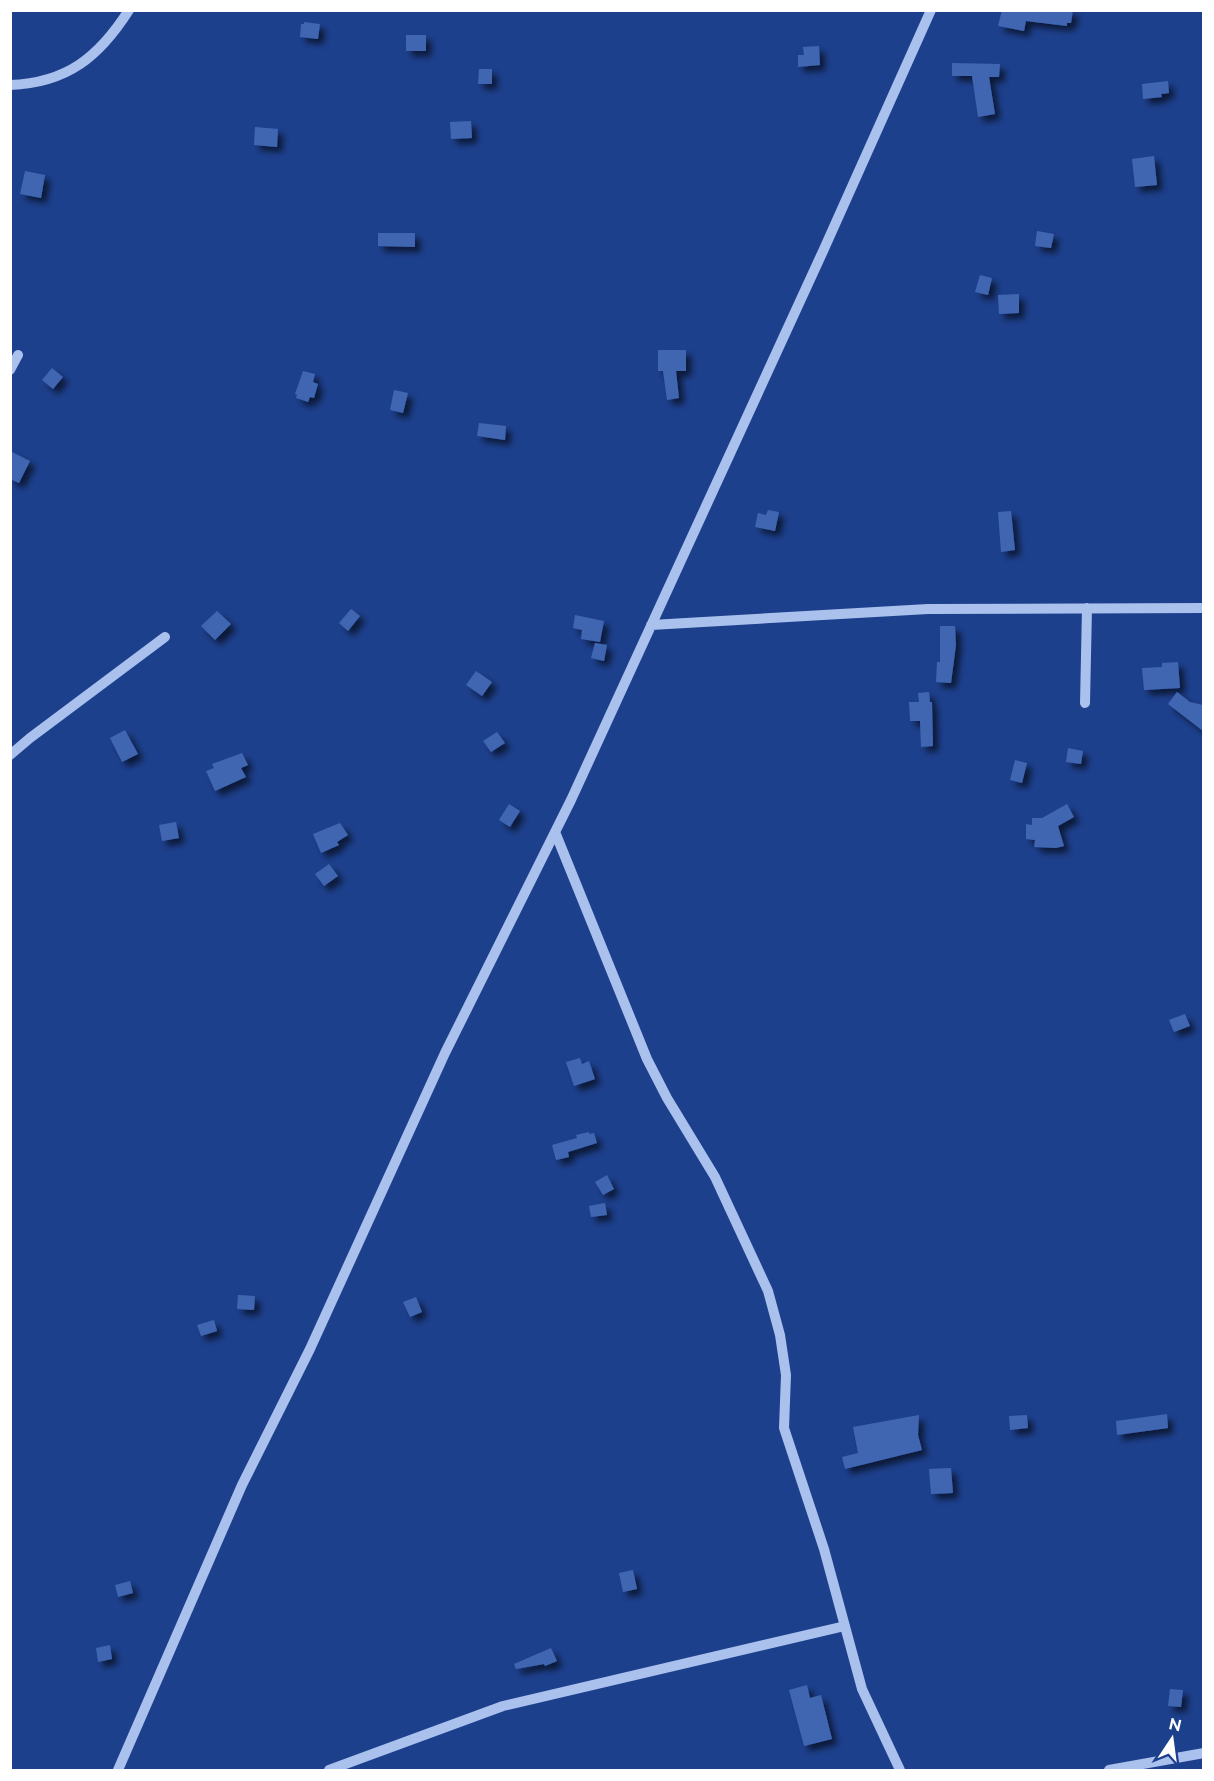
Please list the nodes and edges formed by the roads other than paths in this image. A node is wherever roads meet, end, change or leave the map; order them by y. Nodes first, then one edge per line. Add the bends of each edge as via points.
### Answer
1 (129, 10) edge
2 (931, 10) edge
3 (10, 85) edge
4 (18, 355) dead end
5 (10, 370) edge
6 (1087, 608) junction
7 (1203, 608) edge
8 (651, 625) junction
9 (165, 637) dead end
10 (1084, 703) dead end
11 (10, 755) edge
12 (555, 831) junction
13 (845, 1626) junction
14 (1203, 1754) edge
15 (118, 1770) edge
16 (329, 1770) edge
17 (900, 1770) edge
18 (1109, 1770) edge

1 - 3 street via 106,43 83,63 46,82
2 - 8 street
4 - 5 street
6 - 7 street
6 - 8 street via 928,609
6 - 10 street
8 - 12 street
9 - 11 street
12 - 13 street via 647,1059 715,1177 768,1291 786,1375 784,1428
12 - 15 street via 445,1053 310,1349 242,1485
13 - 16 street via 503,1706
13 - 17 street via 869,1708
14 - 18 street

